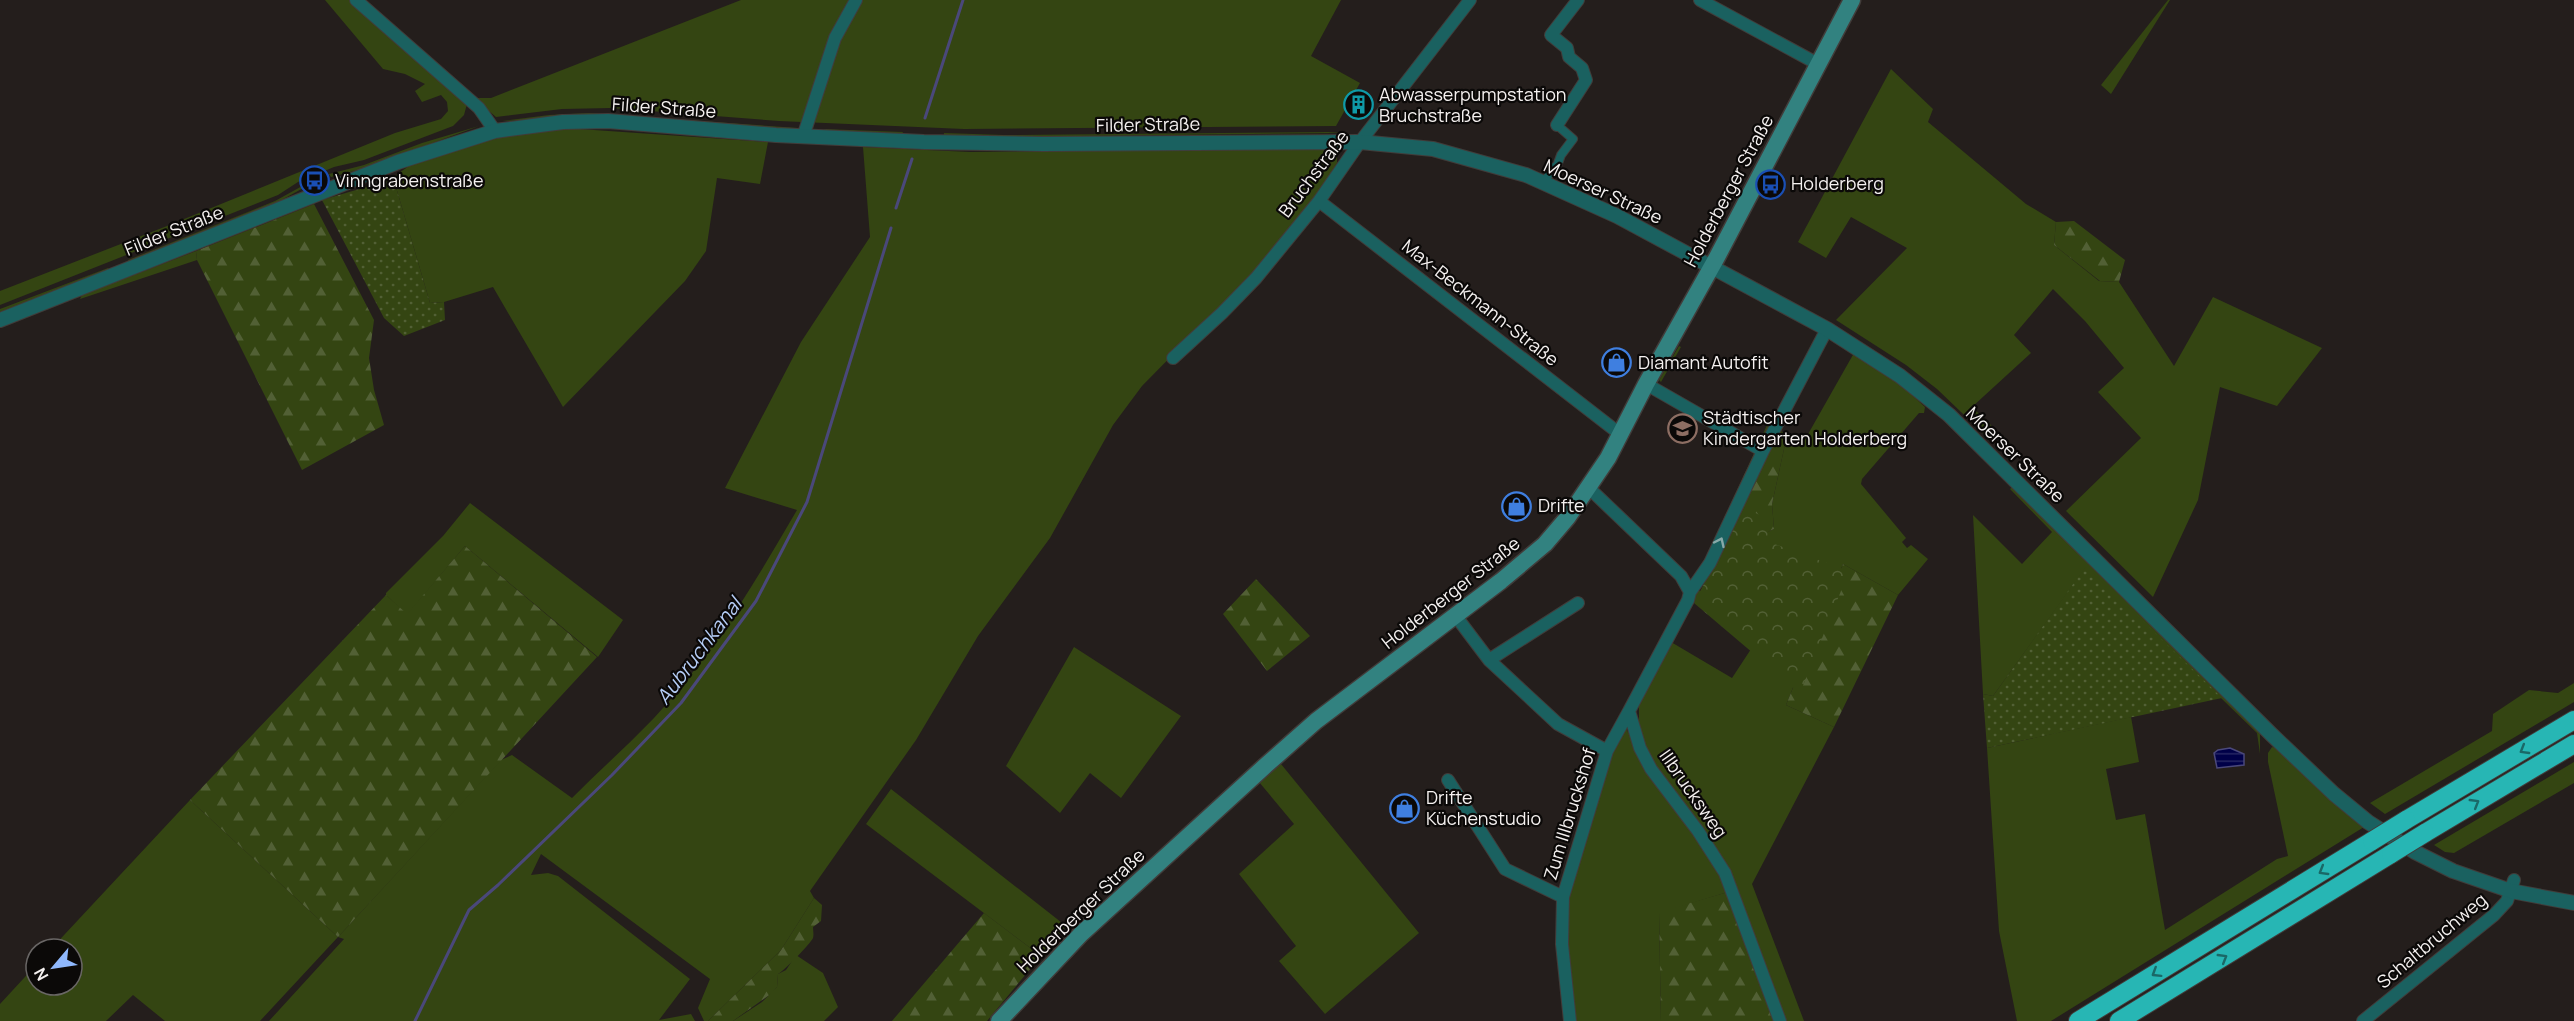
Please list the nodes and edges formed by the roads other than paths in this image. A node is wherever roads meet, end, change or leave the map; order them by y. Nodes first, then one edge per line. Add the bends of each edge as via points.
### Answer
1 (356, 0) edge
2 (856, 0) edge
3 (1470, 0) edge
4 (1578, 0) edge
5 (1700, 0) edge
6 (1852, 0) edge
7 (1818, 64) junction
8 (1557, 125) joint
9 (495, 131) junction
10 (803, 137) junction
11 (1360, 142) junction
12 (1548, 176) dead end
13 (1319, 201) junction
14 (1712, 267) junction
15 (0, 320) edge
16 (1827, 329) junction
17 (1173, 358) dead end
18 (1646, 384) junction
19 (1620, 434) junction
20 (1763, 451) junction
21 (1590, 489) junction
22 (1690, 592) junction
23 (1578, 603) dead end
24 (1455, 615) junction
25 (1489, 660) junction
26 (1629, 711) junction
27 (2574, 720) edge
28 (2574, 744) edge
29 (1607, 751) junction
30 (1448, 780) dead end
31 (2512, 885) junction
32 (1563, 897) junction
33 (2574, 903) edge
34 (999, 1021) edge
35 (1570, 1021) edge
36 (1780, 1021) edge
37 (2078, 1021) edge
38 (2119, 1021) edge
39 (2363, 1021) edge

1 - 9 street via 479,108
2 - 10 street via 835,38
3 - 11 street, Bruchstraße
4 - 8 street via 1551,35 1567,48 1586,80
5 - 7 street
6 - 7 main road, Holderberger Straße
7 - 14 main road, Holderberger Straße
8 - 12 street via 1574,139
9 - 10 street, Filder Straße via 608,121
9 - 15 street, Filder Straße via 398,162
10 - 11 street, Filder Straße via 1043,144
11 - 13 street, Bruchstraße
11 - 14 street, Moerser Straße via 1433,149 1526,175 1617,216
13 - 17 street, Bruchstraße via 1256,278
13 - 19 street, Max-Beckmann-Straße
14 - 16 street, Moerser Straße
14 - 18 main road, Holderberger Straße
16 - 20 street
16 - 31 street, Moerser Straße via 1900,376 1949,416 2334,794 2368,822 2415,852 2453,870
18 - 19 main road, Holderberger Straße
18 - 20 street
19 - 21 main road, Holderberger Straße
22 -> 20 street via 1710,562
21 - 22 street via 1682,576
21 - 24 main road, Holderberger Straße via 1545,544
22 - 26 street
23 - 25 street
24 - 25 street
24 - 34 main road, Holderberger Straße via 1316,721 1264,767 1081,934
25 - 29 street via 1558,724
26 - 29 street, Zum Illbruckshof
26 - 36 street, Illbrucksweg via 1651,769 1725,873
27 -> 37 highway, bridge
38 -> 28 highway, bridge
29 - 32 street, Zum Illbruckshof
30 - 32 street, Zum Illbruckshof via 1505,869
31 - 33 street, Moerser Straße
31 - 39 street, Schaltbruchweg via 2507,901 2494,915
32 - 35 street, Zum Illbruckshof via 1562,944

